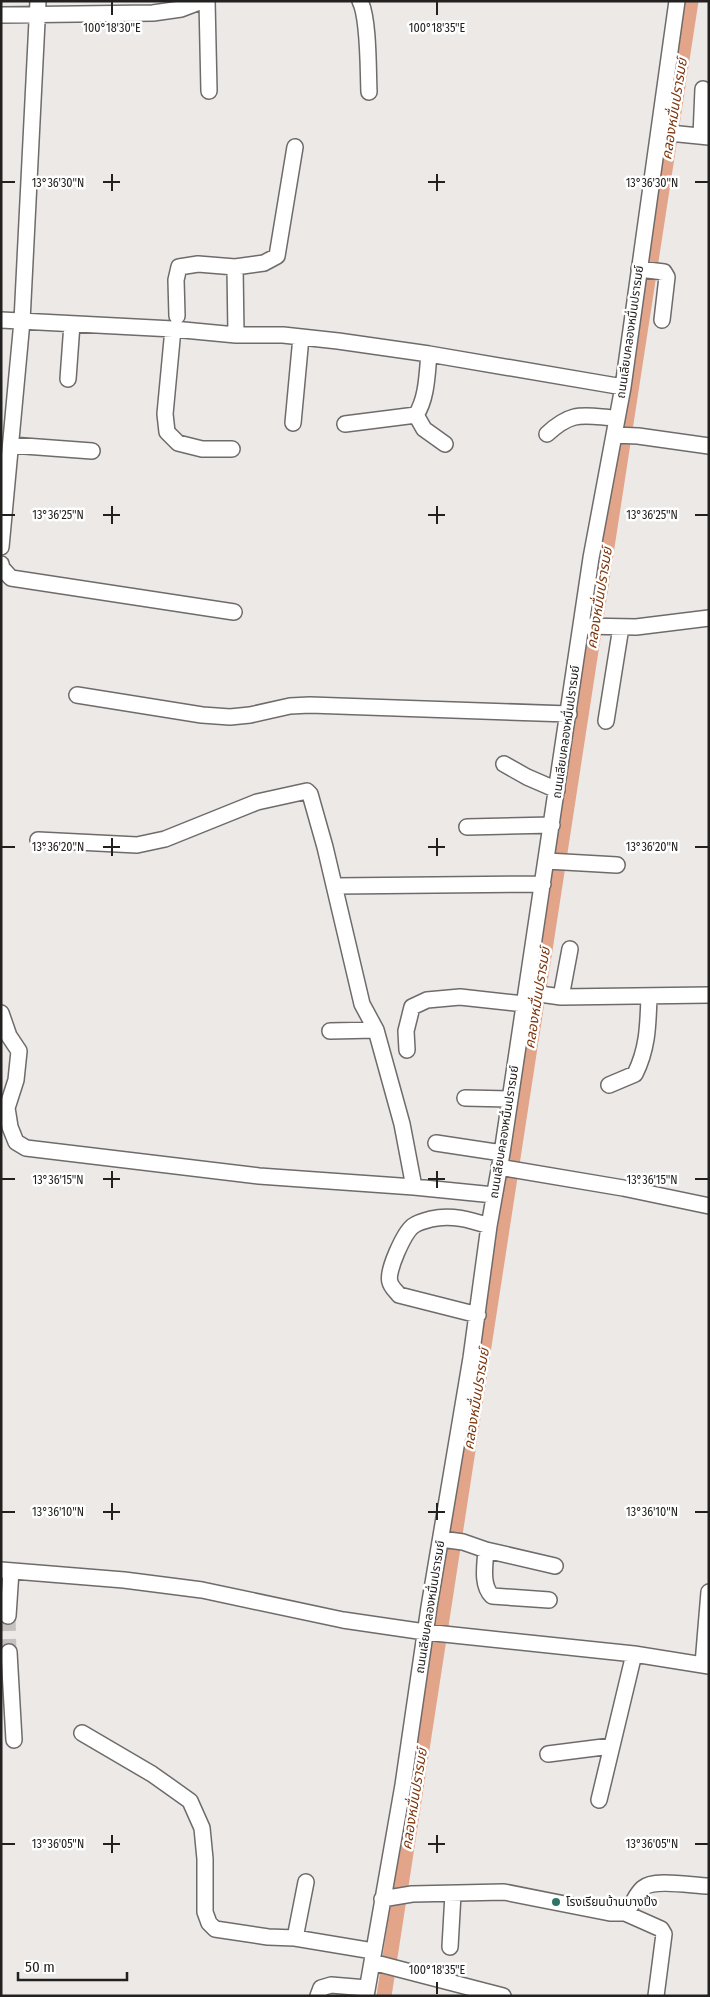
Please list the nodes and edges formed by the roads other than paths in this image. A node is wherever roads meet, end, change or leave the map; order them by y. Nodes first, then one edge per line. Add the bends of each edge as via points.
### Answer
1 (202, 1) edge
2 (208, 1) edge
3 (360, 1) edge
4 (677, 1) edge
5 (37, 8) edge
6 (1, 15) edge
7 (703, 89) dead end
8 (209, 91) dead end
9 (369, 92) dead end
10 (659, 132) junction
11 (705, 136) edge
12 (294, 147) dead end
13 (235, 267) junction
14 (638, 269) junction
15 (1, 320) edge
16 (662, 320) dead end
17 (22, 321) junction
18 (175, 323) junction
19 (72, 324) junction
20 (236, 335) junction
21 (301, 337) junction
22 (429, 354) junction
23 (68, 379) dead end
24 (623, 387) junction
25 (416, 415) junction
26 (616, 418) junction
27 (293, 423) dead end
28 (345, 424) dead end
29 (547, 434) dead end
30 (614, 435) junction
31 (444, 444) dead end
32 (11, 445) junction
33 (709, 446) edge
34 (232, 449) dead end
35 (92, 450) dead end
36 (5, 476) edge
37 (1, 547) edge
38 (1, 564) edge
39 (234, 612) dead end
40 (709, 618) edge
41 (591, 626) junction
42 (621, 627) junction
43 (77, 695) dead end
44 (569, 714) junction
45 (606, 721) dead end
46 (504, 764) dead end
47 (557, 790) junction
48 (552, 826) junction
49 (467, 827) dead end
50 (38, 840) dead end
51 (558, 862) junction
52 (616, 865) dead end
53 (543, 884) junction
54 (334, 886) junction
55 (570, 949) dead end
56 (709, 995) edge
57 (649, 996) junction
58 (528, 997) junction
59 (557, 997) junction
60 (1, 1012) edge
61 (376, 1030) junction
62 (330, 1032) dead end
63 (407, 1050) dead end
64 (609, 1085) dead end
65 (465, 1098) dead end
66 (510, 1099) junction
67 (436, 1143) dead end
68 (508, 1165) junction
69 (414, 1186) junction
70 (494, 1195) junction
71 (709, 1206) edge
72 (489, 1226) junction
73 (478, 1316) junction
74 (452, 1540) junction
75 (486, 1550) junction
76 (554, 1566) dead end
77 (6, 1571) edge
78 (709, 1592) edge
79 (549, 1600) dead end
80 (8, 1616) tunnel mouth
81 (431, 1633) junction
82 (10, 1652) tunnel mouth
83 (634, 1654) junction
84 (706, 1665) edge
85 (6, 1689) edge
86 (82, 1733) dead end
87 (14, 1740) dead end
88 (611, 1746) junction
89 (548, 1754) dead end
90 (599, 1800) dead end
91 (306, 1882) dead end
92 (709, 1886) edge
93 (453, 1894) junction
94 (388, 1898) junction
95 (625, 1913) junction
96 (295, 1938) junction
97 (450, 1947) dead end
98 (382, 1962) junction
99 (367, 1992) edge
100 (318, 1996) edge
101 (502, 1996) edge
102 (656, 1996) edge

1 - 5 street via 182,9 153,13
2 - 8 street
3 - 9 street via 365,23
4 - 10 street, ถนนเลียบคลองหมื่นปรารมย์
5 - 6 street
5 - 17 street
7 - 11 street
10 - 11 street
10 - 14 street, ถนนเลียบคลองหมื่นปรารมย์
12 - 13 street via 277,256 264,263
13 - 18 street via 179,266
13 - 20 street
14 - 16 street via 659,270 667,276
14 - 24 street, ถนนเลียบคลองหมื่นปรารมย์
15 - 17 street
17 - 19 street
17 - 32 street
18 - 19 street
18 - 20 street
18 - 34 street via 165,414 167,432 178,443 202,449
19 - 23 street
20 - 21 street
21 - 22 street
21 - 27 street
22 - 24 street
22 - 25 street via 421,408
24 - 26 street, ถนนเลียบคลองหมื่นปรารมย์
25 - 28 street
25 - 31 street via 424,429
26 - 29 street via 574,416 560,422
26 - 30 street, ถนนเลียบคลองหมื่นปรารมย์
30 - 33 street
30 - 41 street, ถนนเลียบคลองหมื่นปรารมย์
32 - 35 street
32 - 36 street
36 - 37 street
38 - 39 street via 11,578
40 - 42 street
41 - 42 street
41 - 44 street, ถนนเลียบคลองหมื่นปรารมย์
42 - 45 street
43 - 44 street via 230,717 310,705
44 - 47 street, ถนนเลียบคลองหมื่นปรารมย์
46 - 47 street
47 - 48 street, ถนนเลียบคลองหมื่นปรารมย์
48 - 49 street
48 - 51 street, ถนนเลียบคลองหมื่นปรารมย์
50 - 54 street via 137,845 165,839 257,802 307,791
51 - 52 street
51 - 53 street, ถนนเลียบคลองหมื่นปรารมย์
53 - 54 street
53 - 58 street, ถนนเลียบคลองหมื่นปรารมย์
54 - 61 street via 362,1004
55 - 59 street
56 - 57 street
57 - 59 street
57 - 64 street via 642,1060 635,1074
58 - 59 street
58 - 63 street via 427,1000 412,1007 406,1032
58 - 66 street, ถนนเลียบคลองหมื่นปรารมย์
60 - 69 street via 9,1036 19,1051 16,1080 7,1108 10,1127 16,1142 26,1148 259,1176
61 - 62 street
61 - 69 street via 402,1124
65 - 66 street
66 - 68 street, ถนนเลียบคลองหมื่นปรารมย์
67 - 68 street
68 - 70 street, ถนนเลียบคลองหมื่นปรารมย์
68 - 71 street
69 - 70 street
70 - 72 street, ถนนเลียบคลองหมื่นปรารมย์
72 - 73 street, ถนนเลียบคลองหมื่นปรารมย์
72 - 73 street via 468,1219 448,1218 432,1219 413,1226 403,1240 389,1278 399,1295
73 - 74 street, ถนนเลียบคลองหมื่นปรารมย์
74 - 75 street
74 - 81 street, ถนนเลียบคลองหมื่นปรารมย์
75 - 76 street
75 - 79 street via 485,1584 492,1596
77 - 80 street
77 - 81 street via 202,1590 343,1620
78 - 84 street
81 - 83 street
81 - 94 street, ถนนเลียบคลองหมื่นปรารมย์ via 403,1785
82 - 85 street
83 - 84 street
83 - 88 street
85 - 87 street
86 - 96 street via 152,1774 190,1802 202,1828 205,1912 209,1924 224,1931
88 - 89 street
88 - 90 street
91 - 96 street
92 - 95 street via 659,1883 644,1886
93 - 94 street via 412,1894
93 - 95 street via 504,1892 610,1913
93 - 97 street
94 - 98 street, ถนนเลียบคลองหมื่นปรารมย์
95 - 102 street via 661,1929 664,1934
96 - 98 street
98 - 99 street, ถนนเลียบคลองหมื่นปรารมย์
98 - 101 street
99 - 100 street via 330,1985 321,1988

